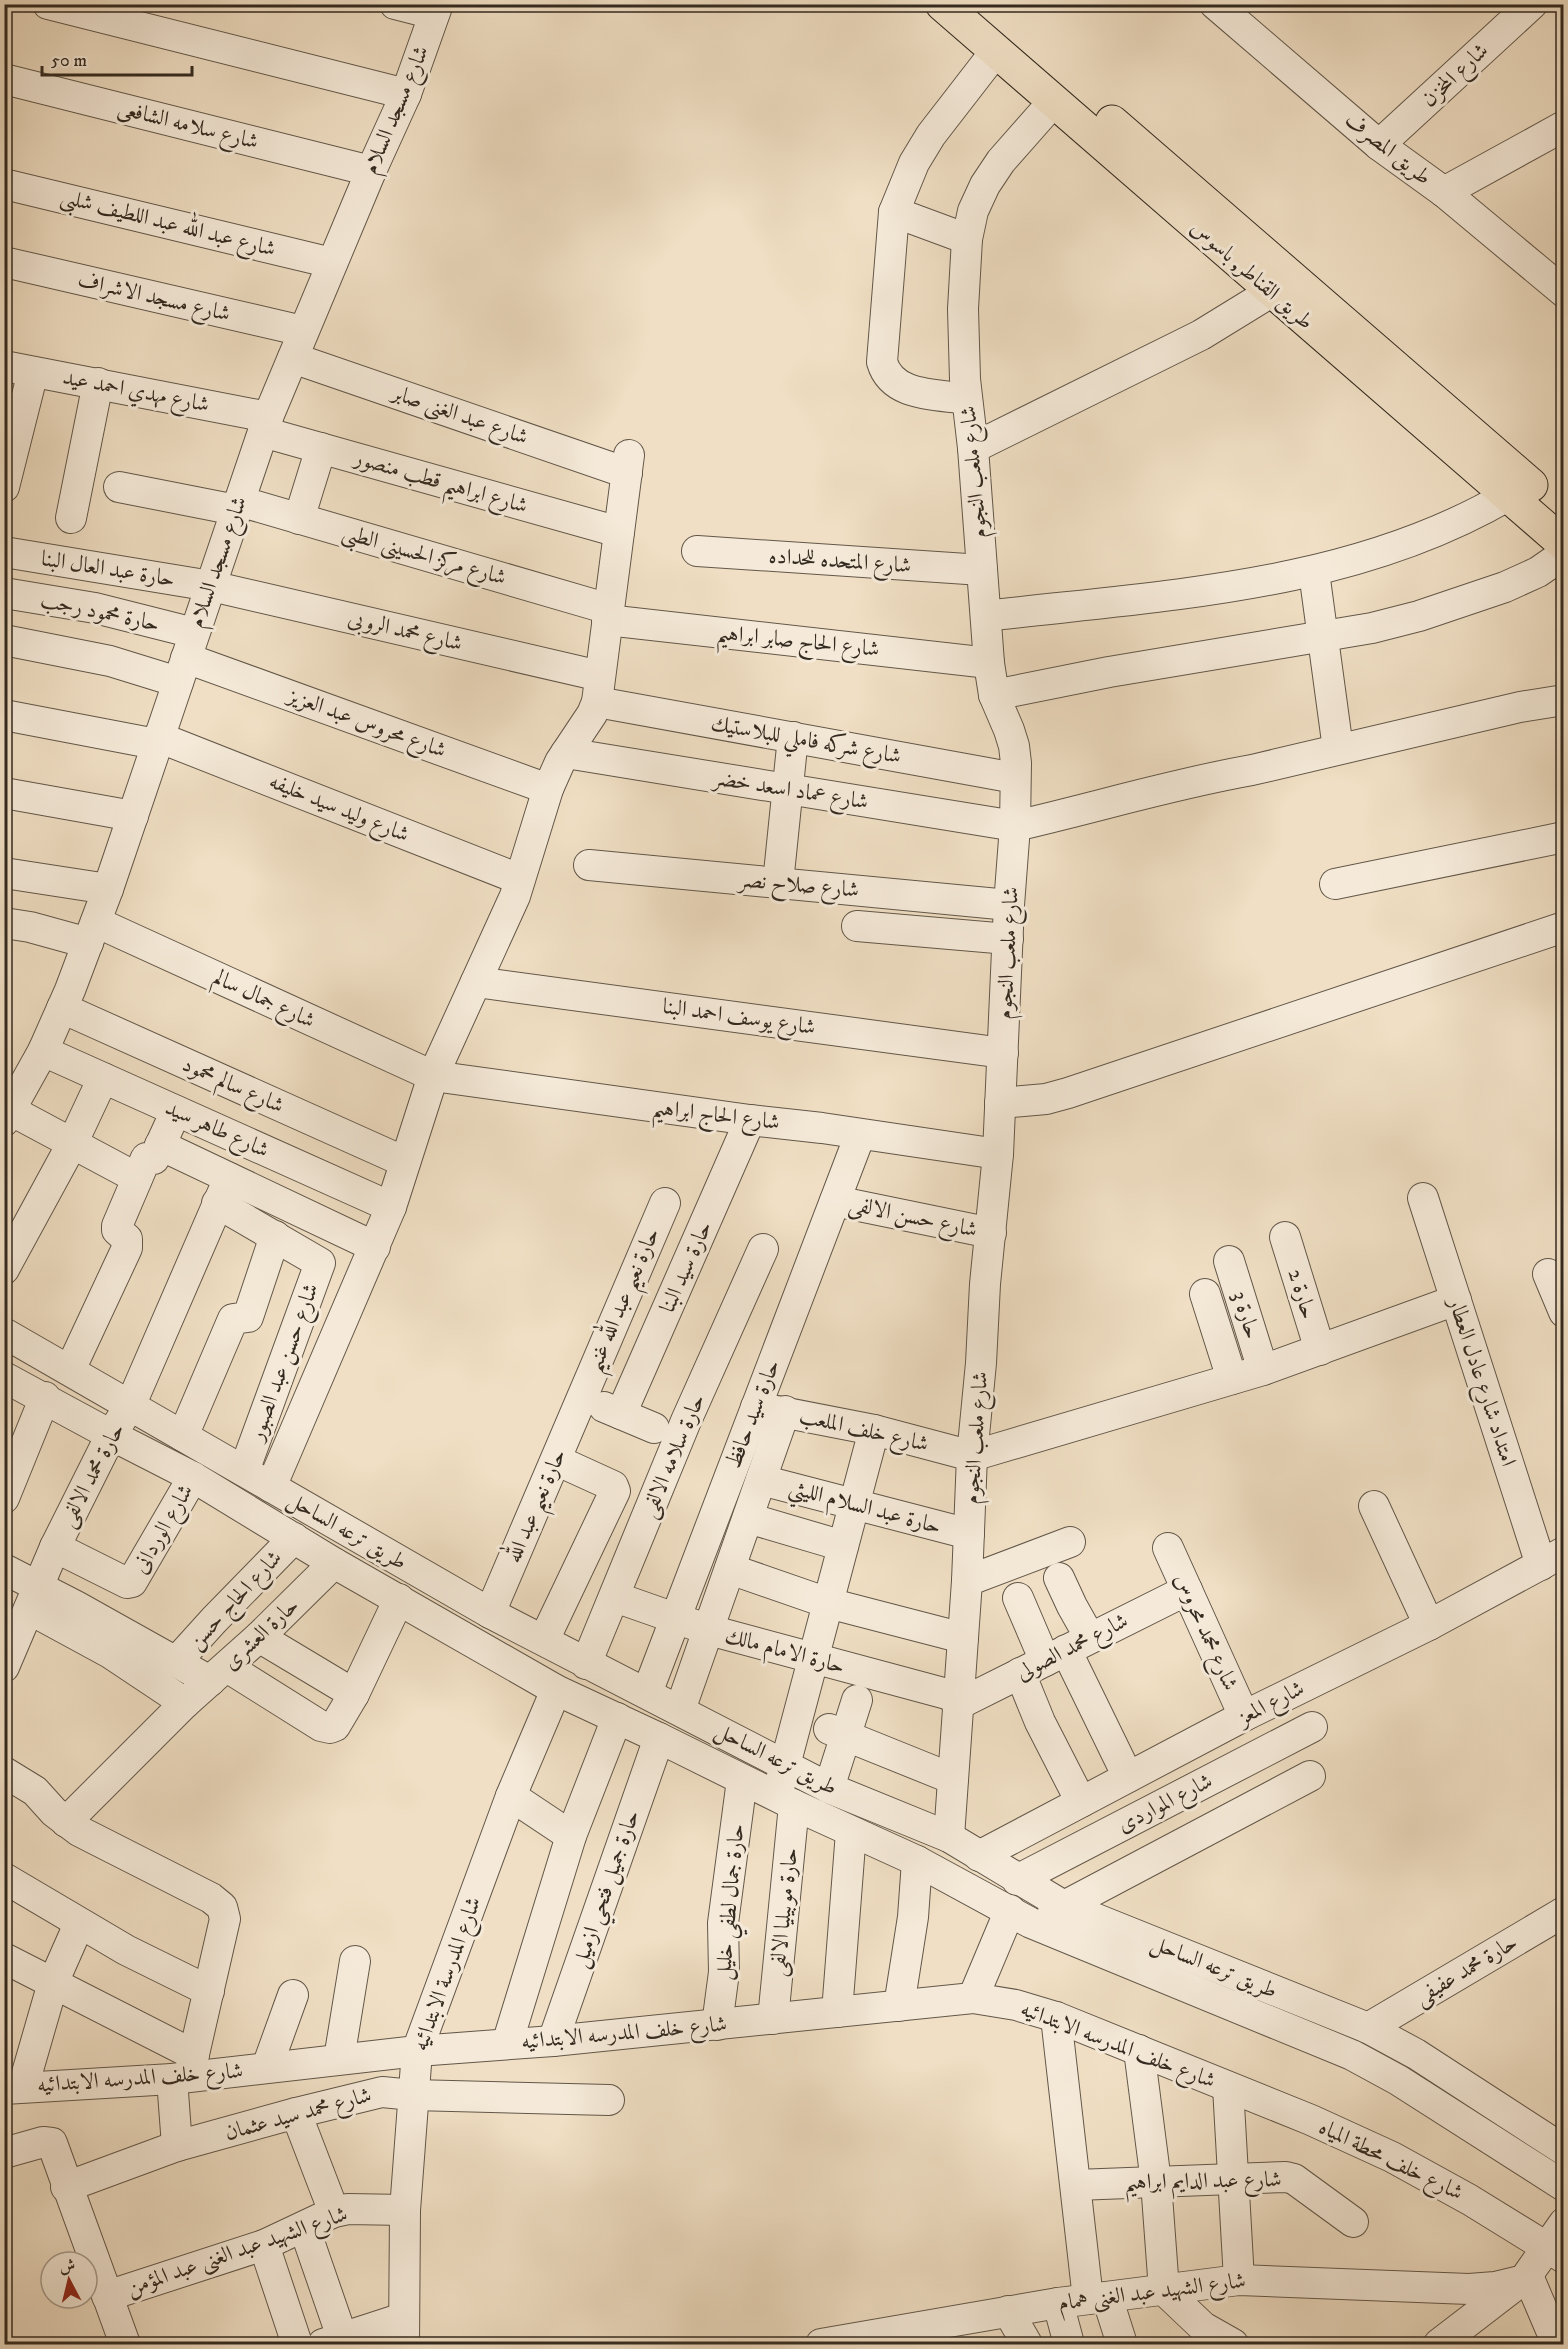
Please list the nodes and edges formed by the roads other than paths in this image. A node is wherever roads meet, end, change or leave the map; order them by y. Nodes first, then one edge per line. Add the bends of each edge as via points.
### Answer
1 (48, 4) edge
2 (395, 4) edge
3 (942, 4) edge
4 (976, 4) edge
5 (1215, 4) edge
6 (1532, 4) edge
7 (436, 9) edge
8 (996, 51) junction
9 (4, 79) edge
10 (406, 94) junction
11 (1054, 101) junction
12 (1563, 126) edge
13 (1379, 145) junction
14 (371, 171) junction
15 (4, 184) edge
16 (1444, 192) junction
17 (894, 212) junction
18 (967, 239) junction
19 (4, 262) edge
20 (332, 263) junction
21 (1562, 289) edge
22 (1271, 292) junction
23 (298, 345) junction
24 (4, 366) edge
25 (33, 372) junction
26 (99, 383) junction
27 (967, 399) junction
28 (266, 425) junction
29 (321, 448) junction
30 (973, 448) junction
31 (4, 487) edge
32 (119, 487) dead end
33 (1509, 495) junction
34 (238, 506) junction
35 (1563, 514) edge
36 (70, 518) dead end
37 (299, 519) junction
38 (619, 532) junction
39 (1563, 544) edge
40 (697, 551) dead end
41 (4, 552) edge
42 (1563, 554) edge
43 (982, 570) junction
44 (1314, 572) junction
45 (211, 586) junction
46 (4, 593) edge
47 (608, 614) junction
48 (986, 616) junction
49 (1322, 638) junction
50 (4, 640) edge
51 (186, 658) junction
52 (989, 663) junction
53 (598, 689) junction
54 (994, 695) junction
55 (1563, 700) edge
56 (4, 715) edge
57 (793, 737) junction
58 (158, 740) junction
59 (1338, 749) junction
60 (566, 753) junction
61 (1015, 778) junction
62 (548, 789) junction
63 (787, 789) junction
64 (4, 793) edge
65 (133, 816) junction
66 (1016, 826) junction
67 (1563, 837) edge
68 (589, 865) dead end
69 (4, 873) edge
70 (519, 879) junction
71 (778, 883) junction
72 (1335, 884) dead end
73 (108, 889) junction
74 (1009, 904) junction
75 (4, 923) edge
76 (857, 926) dead end
77 (1563, 927) edge
78 (92, 932) junction
79 (1008, 939) junction
80 (476, 982) junction
81 (62, 1008) junction
82 (43, 1051) junction
83 (1003, 1053) junction
84 (433, 1076) junction
85 (103, 1078) junction
86 (1000, 1103) junction
87 (176, 1111) junction
88 (7, 1116) edge
89 (750, 1120) junction
90 (226, 1133) junction
91 (860, 1135) junction
92 (72, 1144) junction
93 (160, 1145) junction
94 (998, 1154) junction
95 (405, 1162) junction
96 (137, 1178) junction
97 (219, 1183) junction
98 (1423, 1198) dead end
99 (835, 1201) junction
100 (665, 1203) dead end
101 (391, 1207) junction
102 (991, 1233) junction
103 (12, 1236) edge
104 (275, 1236) junction
105 (1285, 1237) dead end
106 (375, 1247) junction
107 (763, 1249) dead end
108 (1229, 1261) dead end
109 (4, 1269) edge
110 (1548, 1274) dead end
111 (1206, 1294) dead end
112 (1456, 1300) junction
113 (1563, 1312) edge
114 (4, 1333) edge
115 (1320, 1350) junction
116 (70, 1370) junction
117 (1263, 1370) junction
118 (4, 1377) edge
119 (1232, 1379) junction
120 (45, 1397) junction
121 (582, 1398) junction
122 (131, 1404) junction
123 (770, 1409) junction
124 (621, 1414) junction
125 (654, 1428) dead end
126 (874, 1430) junction
127 (111, 1435) junction
128 (183, 1436) junction
129 (972, 1456) junction
130 (556, 1460) junction
131 (244, 1471) junction
132 (193, 1477) junction
133 (761, 1480) junction
134 (271, 1487) junction
135 (4, 1498) edge
136 (854, 1504) junction
137 (1374, 1506) dead end
138 (748, 1518) junction
139 (969, 1534) junction
140 (294, 1538) junction
141 (1070, 1542) dead end
142 (843, 1546) junction
143 (55, 1547) junction
144 (1168, 1548) dead end
145 (1552, 1559) edge
146 (334, 1563) junction
147 (4, 1569) edge
148 (730, 1569) junction
149 (1059, 1578) dead end
150 (967, 1581) junction
151 (1187, 1590) junction
152 (615, 1596) junction
153 (34, 1598) junction
154 (1018, 1598) dead end
155 (399, 1599) junction
156 (828, 1602) junction
157 (490, 1614) junction
158 (676, 1618) junction
159 (1429, 1624) junction
160 (708, 1630) junction
161 (259, 1637) junction
162 (963, 1638) junction
163 (544, 1640) junction
164 (1056, 1656) junction
165 (813, 1658) junction
166 (6, 1662) edge
167 (176, 1662) junction
168 (586, 1664) junction
169 (219, 1674) junction
170 (556, 1690) junction
171 (647, 1693) junction
172 (354, 1694) junction
173 (857, 1700) dead end
174 (957, 1701) junction
175 (185, 1703) junction
176 (680, 1710) junction
177 (1245, 1716) junction
178 (616, 1718) junction
179 (1312, 1727) dead end
180 (837, 1732) junction
181 (658, 1738) junction
182 (785, 1765) junction
183 (4, 1772) edge
184 (1310, 1776) dead end
185 (1128, 1777) junction
186 (952, 1779) junction
187 (742, 1780) junction
188 (829, 1788) junction
189 (511, 1796) junction
190 (785, 1801) junction
191 (1081, 1802) junction
192 (66, 1822) junction
193 (851, 1832) junction
194 (571, 1836) junction
195 (949, 1837) junction
196 (980, 1856) junction
197 (917, 1861) junction
198 (4, 1878) edge
199 (1017, 1880) junction
200 (1064, 1906) junction
201 (1563, 1912) edge
202 (1021, 1916) junction
203 (79, 1924) junction
204 (4, 1958) edge
205 (355, 1961) dead end
206 (53, 1983) junction
207 (208, 1991) junction
208 (292, 1995) dead end
209 (973, 1998) junction
210 (899, 2006) junction
211 (837, 2012) junction
212 (1056, 2017) junction
213 (773, 2019) junction
214 (717, 2025) junction
215 (1368, 2028) junction
216 (553, 2041) junction
217 (507, 2044) junction
218 (417, 2050) junction
219 (1139, 2050) junction
220 (339, 2059) junction
221 (267, 2067) junction
222 (185, 2070) junction
223 (1228, 2087) junction
224 (14, 2088) edge
225 (413, 2095) junction
226 (609, 2100) dead end
227 (296, 2113) junction
228 (177, 2146) junction
229 (1563, 2150) edge
230 (4, 2153) edge
231 (1233, 2179) junction
232 (1156, 2182) junction
233 (1076, 2185) junction
234 (66, 2187) junction
235 (1563, 2187) edge
236 (405, 2210) junction
237 (334, 2212) junction
238 (1353, 2222) dead end
239 (304, 2227) junction
240 (1558, 2242) edge
241 (264, 2245) junction
242 (1525, 2278) junction
243 (1239, 2280) junction
244 (1164, 2290) junction
245 (107, 2296) junction
246 (1097, 2298) junction
247 (1058, 2303) junction
248 (1008, 2311) junction
249 (404, 2331) edge
250 (332, 2341) edge
251 (125, 2344) edge
252 (297, 2344) edge
253 (821, 2344) edge
254 (1027, 2344) edge
255 (1070, 2344) edge
256 (1122, 2344) edge
257 (1233, 2344) edge
258 (1439, 2344) edge
259 (1557, 2344) edge

1 - 10 street
2 - 7 street
3 - 8 main road, طريق القناطر, باسوس
4 - 35 main road, طريق القناطر, باسوس
5 - 13 street, طريق المصرف
6 - 13 street, شارع المخزن
7 - 10 street, شارع مسجد السلام
8 - 11 main road, طريق القناطر, باسوس
8 - 17 street via 931,135
9 - 14 street, شارع سلامه الشافعى
10 - 14 street, شارع مسجد السلام
11 - 18 street, شارع ملعب النجوم via 984,185
11 - 22 main road, طريق القناطر, باسوس
12 - 16 street
13 - 16 street, طريق المصرف
14 - 20 street, شارع مسجد السلام
15 - 20 street, شارع عبد الله عبد اللطيف شلبى
16 - 21 street, طريق المصرف
17 - 18 street
17 - 27 street via 882,362 885,373 904,389
18 - 27 street, شارع ملعب النجوم via 963,309
19 - 23 street, شارع مسجد الاشراف
20 - 23 street, شارع مسجد السلام
22 - 30 street via 1201,335
22 - 33 main road, طريق القناطر, باسوس
23 - 28 street, شارع مسجد السلام
23 - 38 street, شارع عبد الغنى صابر via 628,464
24 - 25 street, شارع مهدي احمد عيد
25 - 26 street, شارع مهدي احمد عيد
25 - 31 street
26 - 28 street, شارع مهدي احمد عيد
26 - 36 street
27 - 30 street, شارع ملعب النجوم
28 - 29 street, شارع ابراهيم قطب منصور
28 - 34 street, شارع مسجد السلام
29 - 37 street
29 - 38 street, شارع ابراهيم قطب منصور
30 - 43 street, شارع ملعب النجوم
32 - 34 street, شارع مركز الحسينى الطبى
33 - 39 main road, طريق القناطر, باسوس
33 - 44 street via 1432,534
34 - 37 street, شارع مركز الحسينى الطبى
34 - 45 street, شارع مسجد السلام
37 - 47 street, شارع مركز الحسينى الطبى
38 - 47 street
40 - 43 street, شارع المتحده للحداده
41 - 45 street, حارة عبد العال البنا
42 - 49 street via 1538,572 1505,587 1419,616
43 - 48 street, شارع ملعب النجوم
44 - 48 street via 1218,589
44 - 49 street
45 - 51 street, شارع مسجد السلام
45 - 53 street, شارع محمد الروبى
46 - 51 street, حارة محمود رجب via 95,608
47 - 52 street, شارع الحاج صابر ابراهيم
47 - 53 street
48 - 52 street, شارع ملعب النجوم
49 - 54 street
49 - 59 street
50 - 51 street via 110,662
51 - 58 street, شارع مسجد السلام
51 - 62 street, شارع محروس عبد العزيز
52 - 54 street, شارع ملعب النجوم
53 - 57 street, شارع شركه فاملي للبلاستيك
53 - 60 street via 592,714
54 - 61 street, شارع ملعب النجوم via 1012,738
55 - 59 street
56 - 58 street, شارع وليد سيد خليفه
57 - 61 street, شارع شركه فاملي للبلاستيك
57 - 63 street
58 - 65 street, شارع مسجد السلام
58 - 70 street, شارع وليد سيد خليفه
59 - 66 street
60 - 62 street
60 - 63 street, شارع عماد اسعد خضر
61 - 66 street, شارع ملعب النجوم
62 - 70 street
63 - 66 street, شارع عماد اسعد خضر
63 - 71 street
64 - 65 street
65 - 73 street, شارع مسجد السلام
66 - 74 street, شارع ملعب النجوم
67 - 72 street
68 - 71 street, شارع صلاح نصر
69 - 73 street
70 - 80 street
71 - 74 street, شارع صلاح نصر
73 - 78 street, شارع مسجد السلام
74 - 79 street, شارع ملعب النجوم
75 - 78 street, شارع جمال سالم
76 - 79 street
77 - 86 street via 1068,1093
78 - 81 street, شارع مسجد السلام
78 - 84 street, شارع جمال سالم
79 - 83 street, شارع ملعب النجوم
80 - 83 street, شارع يوسف احمد البنا
80 - 84 street
81 - 82 street, شارع مسجد السلام
81 - 95 street, شارع سالم محمود
82 - 85 street, شارع طاهر سيد
82 - 88 street, شارع مسجد السلام
83 - 86 street, شارع ملعب النجوم
84 - 89 street, شارع الحاج ابراهيم
84 - 95 street
85 - 87 street, شارع طاهر سيد
85 - 92 street
86 - 94 street, شارع ملعب النجوم
87 - 90 street, شارع طاهر سيد
87 - 93 street
88 - 92 street
89 - 91 street, شارع الحاج ابراهيم
89 - 124 street, حارة سيد البنا
90 - 97 street, حارة محمد الالفى
90 - 101 street, شارع طاهر سيد
91 - 94 street, شارع الحاج ابراهيم
91 - 99 street, حارة سيد حافظ
92 - 96 street
92 - 103 street
93 - 96 street via 154,1159 146,1158
93 - 97 street
94 - 102 street, شارع ملعب النجوم
95 - 101 street
96 - 116 street via 117,1226 127,1239 127,1248
97 - 104 street, شارع حسن عبد الصبور
97 - 106 street
97 - 122 street, حارة محمد الالفى
98 - 112 street, امتداد شارع عادل العطار
99 - 102 street, شارع حسن الالفى
99 - 123 street, حارة سيد حافظ
100 - 121 street, حارة نعيم عبد الله غنيم
101 - 106 street
102 - 129 street, شارع ملعب النجوم
103 - 109 street
104 - 128 street via 248,1317 234,1319
104 - 131 street, شارع حسن عبد الصبور via 320,1263
105 - 115 street, حارة 2
106 - 134 street
107 - 152 street, حارة سلامه الالفى via 686,1421
108 - 117 street, حارة 3
110 - 113 street
111 - 119 street
112 - 115 street
112 - 145 street, امتداد شارع عادل العطار
114 - 116 street, طريق ترعه الساحل
115 - 117 street
116 - 122 street, طريق ترعه الساحل
117 - 119 street
118 - 120 street, طريق ترعه الساحل
119 - 129 street
120 - 127 street, طريق ترعه الساحل
120 - 135 street
121 - 124 street
121 - 130 street, حارة نعيم عبد الله
122 - 127 street, حارة محمد الالفى
122 - 128 street, طريق ترعه الساحل
123 - 126 street, شارع خلف الملعب
123 - 133 street
123 - 158 street, حارة سيد حافظ
124 - 125 street
126 - 129 street, شارع خلف الملعب
126 - 136 street, حارة موبيليا الالفى
127 - 132 street, طريق ترعه الساحل
127 - 143 street, حارة محمد الالفى
128 - 131 street, طريق ترعه الساحل
129 - 139 street, شارع ملعب النجوم
130 - 157 street, حارة نعيم عبد الله
130 - 163 street via 613,1485 615,1491
131 - 134 street, طريق ترعه الساحل
132 - 140 street, طريق ترعه الساحل
132 - 143 street, شارع الوردانى via 132,1582
133 - 136 street, حارة عبد السلام الليثي
133 - 138 street
134 - 157 street, طريق ترعه الساحل
136 - 139 street, حارة عبد السلام الليثي
136 - 142 street, حارة موبيليا الالفى
137 - 159 street
138 - 142 street
138 - 148 street
139 - 150 street, شارع ملعب النجوم
140 - 146 street, طريق ترعه الساحل
140 - 167 street, شارع الحاج حسن
141 - 150 street
142 - 156 street, حارة موبيليا الالفى
143 - 153 street, حارة محمد الالفى
144 - 151 street, شارع محمد محروس
145 - 159 street, شارع المعز
146 - 155 street, طريق ترعه الساحل
146 - 161 street, حارة العشرى
147 - 153 street
148 - 156 street
148 - 160 street
149 - 164 street via 1072,1606
150 - 162 street, شارع ملعب النجوم
151 - 164 street, شارع محمد الصولى
151 - 177 street, شارع محمد محروس
152 - 158 street, حارة الامام مالك
152 - 168 street, حارة سلامه الالفى
153 - 166 street, حارة محمد الالفى
153 - 167 street
153 - 175 street
154 - 164 street
155 - 170 street, طريق ترعه الساحل
155 - 172 street
156 - 162 street
156 - 165 street, حارة موبيليا الالفى
157 - 163 street, طريق ترعه الساحل
158 - 160 street, حارة الامام مالك
158 - 171 street, حارة سيد حافظ
159 - 177 street, شارع المعز
160 - 165 street, حارة الامام مالك
160 - 176 street
161 - 169 street, حارة العشرى
161 - 172 street
162 - 174 street, شارع ملعب النجوم
163 - 168 street, طريق ترعه الساحل
164 - 174 street, شارع محمد الصولى
164 - 185 street
164 - 191 street via 1040,1722
165 - 174 street, حارة الامام مالك
165 - 182 street, حارة موبيليا الالفى
167 - 169 street
168 - 171 street, طريق ترعه الساحل
169 - 172 street via 330,1728 338,1723
169 - 175 street, حارة العشرى
170 - 178 street, طريق ترعه الساحل
170 - 189 street, شارع المدرسة الابتدائيه
171 - 176 street, طريق ترعه الساحل
173 - 180 street
174 - 186 street, شارع ملعب النجوم
175 - 192 street, حارة العشرى
176 - 182 street, طريق ترعه الساحل
177 - 185 street, شارع المعز
178 - 181 street, طريق ترعه الساحل
178 - 194 street
179 - 199 street, شارع المواردى
180 - 186 street
180 - 188 street
181 - 187 street, طريق ترعه الساحل
181 - 216 street, حارة جميل فتحي ازميل
182 - 188 street, طريق ترعه الساحل
182 - 190 street, حارة موبيليا الالفى
183 - 192 street via 34,1791
184 - 200 street
185 - 191 street, شارع المعز
186 - 195 street, شارع ملعب النجوم
187 - 190 street, طريق ترعه الساحل
187 - 214 street, حارة جمال لطفي خليل via 723,1923 724,1972
188 - 195 street, طريق ترعه الساحل
189 - 194 street
189 - 218 street, شارع المدرسة الابتدائيه
190 - 193 street, طريق ترعه الساحل
190 - 213 street, حارة موبيليا الالفى
191 - 196 street, شارع المعز
192 - 207 street via 222,1907 224,1925
193 - 197 street, طريق ترعه الساحل
193 - 211 street
194 - 217 street
195 - 196 street, طريق ترعه الساحل
196 - 199 street, طريق ترعه الساحل
197 - 202 street, طريق ترعه الساحل
197 - 210 street
198 - 203 street
199 - 200 street, طريق ترعه الساحل
200 - 202 street
200 - 215 street, طريق ترعه الساحل
201 - 215 street, حارة محمد عفيفى
202 - 209 street
202 - 235 street, طريق ترعه الساحل via 1361,2059
203 - 206 street
203 - 207 street
204 - 206 street
205 - 220 street
206 - 222 street
206 - 224 street
207 - 222 street
208 - 221 street
209 - 210 street, شارع خلف المدرسه الابتدائيه
209 - 212 street, شارع خلف المدرسه الابتدائيه
210 - 211 street, شارع خلف المدرسه الابتدائيه
211 - 213 street, شارع خلف المدرسه الابتدائيه
212 - 219 street, شارع خلف المدرسه الابتدائيه
212 - 233 street
213 - 214 street, شارع خلف المدرسه الابتدائيه
214 - 216 street, شارع خلف المدرسه الابتدائيه
215 - 229 street, طريق ترعه الساحل via 1416,2054
216 - 217 street, شارع خلف المدرسه الابتدائيه
217 - 218 street, شارع خلف المدرسه الابتدائيه
218 - 220 street, شارع خلف المدرسه الابتدائيه
218 - 225 street, شارع المدرسة الابتدائيه
219 - 223 street, شارع خلف المدرسه الابتدائيه
219 - 232 street
220 - 221 street, شارع خلف المدرسه الابتدائيه
221 - 222 street, شارع خلف المدرسه الابتدائيه
222 - 224 street, شارع خلف المدرسه الابتدائيه
222 - 228 street
223 - 231 street
223 - 240 street, شارع خلف محطة المياه via 1392,2157
225 - 226 street, شارع محمد سيد عثمان
225 - 227 street, شارع محمد سيد عثمان via 382,2092
225 - 236 street, شارع المدرسة الابتدائيه
227 - 228 street, شارع محمد سيد عثمان
227 - 237 street
228 - 234 street, شارع محمد سيد عثمان
230 - 234 street via 52,2143
231 - 232 street, شارع عبد الدايم ابراهيم
231 - 238 street, شارع عبد الدايم ابراهيم via 1286,2177
231 - 243 street
232 - 233 street, شارع عبد الدايم ابراهيم
232 - 244 street
233 - 246 street
234 - 245 street
236 - 237 street, شارع الشهيد عبد الغنى عبد المؤمن
236 - 249 street, شارع المدرسة الابتدائيه
237 - 239 street, شارع الشهيد عبد الغنى عبد المؤمن
239 - 241 street, شارع الشهيد عبد الغنى عبد المؤمن
239 - 250 street
240 - 242 street
241 - 245 street, شارع الشهيد عبد الغنى عبد المؤمن
241 - 252 street
242 - 243 street, شارع الشهيد عبد الغنى همام via 1496,2287 1469,2289
242 - 258 street
242 - 259 street
243 - 244 street, شارع الشهيد عبد الغنى همام
244 - 246 street, شارع الشهيد عبد الغنى همام
244 - 257 street via 1203,2327
245 - 251 street
246 - 247 street, شارع الشهيد عبد الغنى همام
246 - 256 street
247 - 248 street, شارع الشهيد عبد الغنى همام
247 - 255 street
248 - 253 street, شارع الشهيد عبد الغنى همام
248 - 254 street
249 - 250 street

